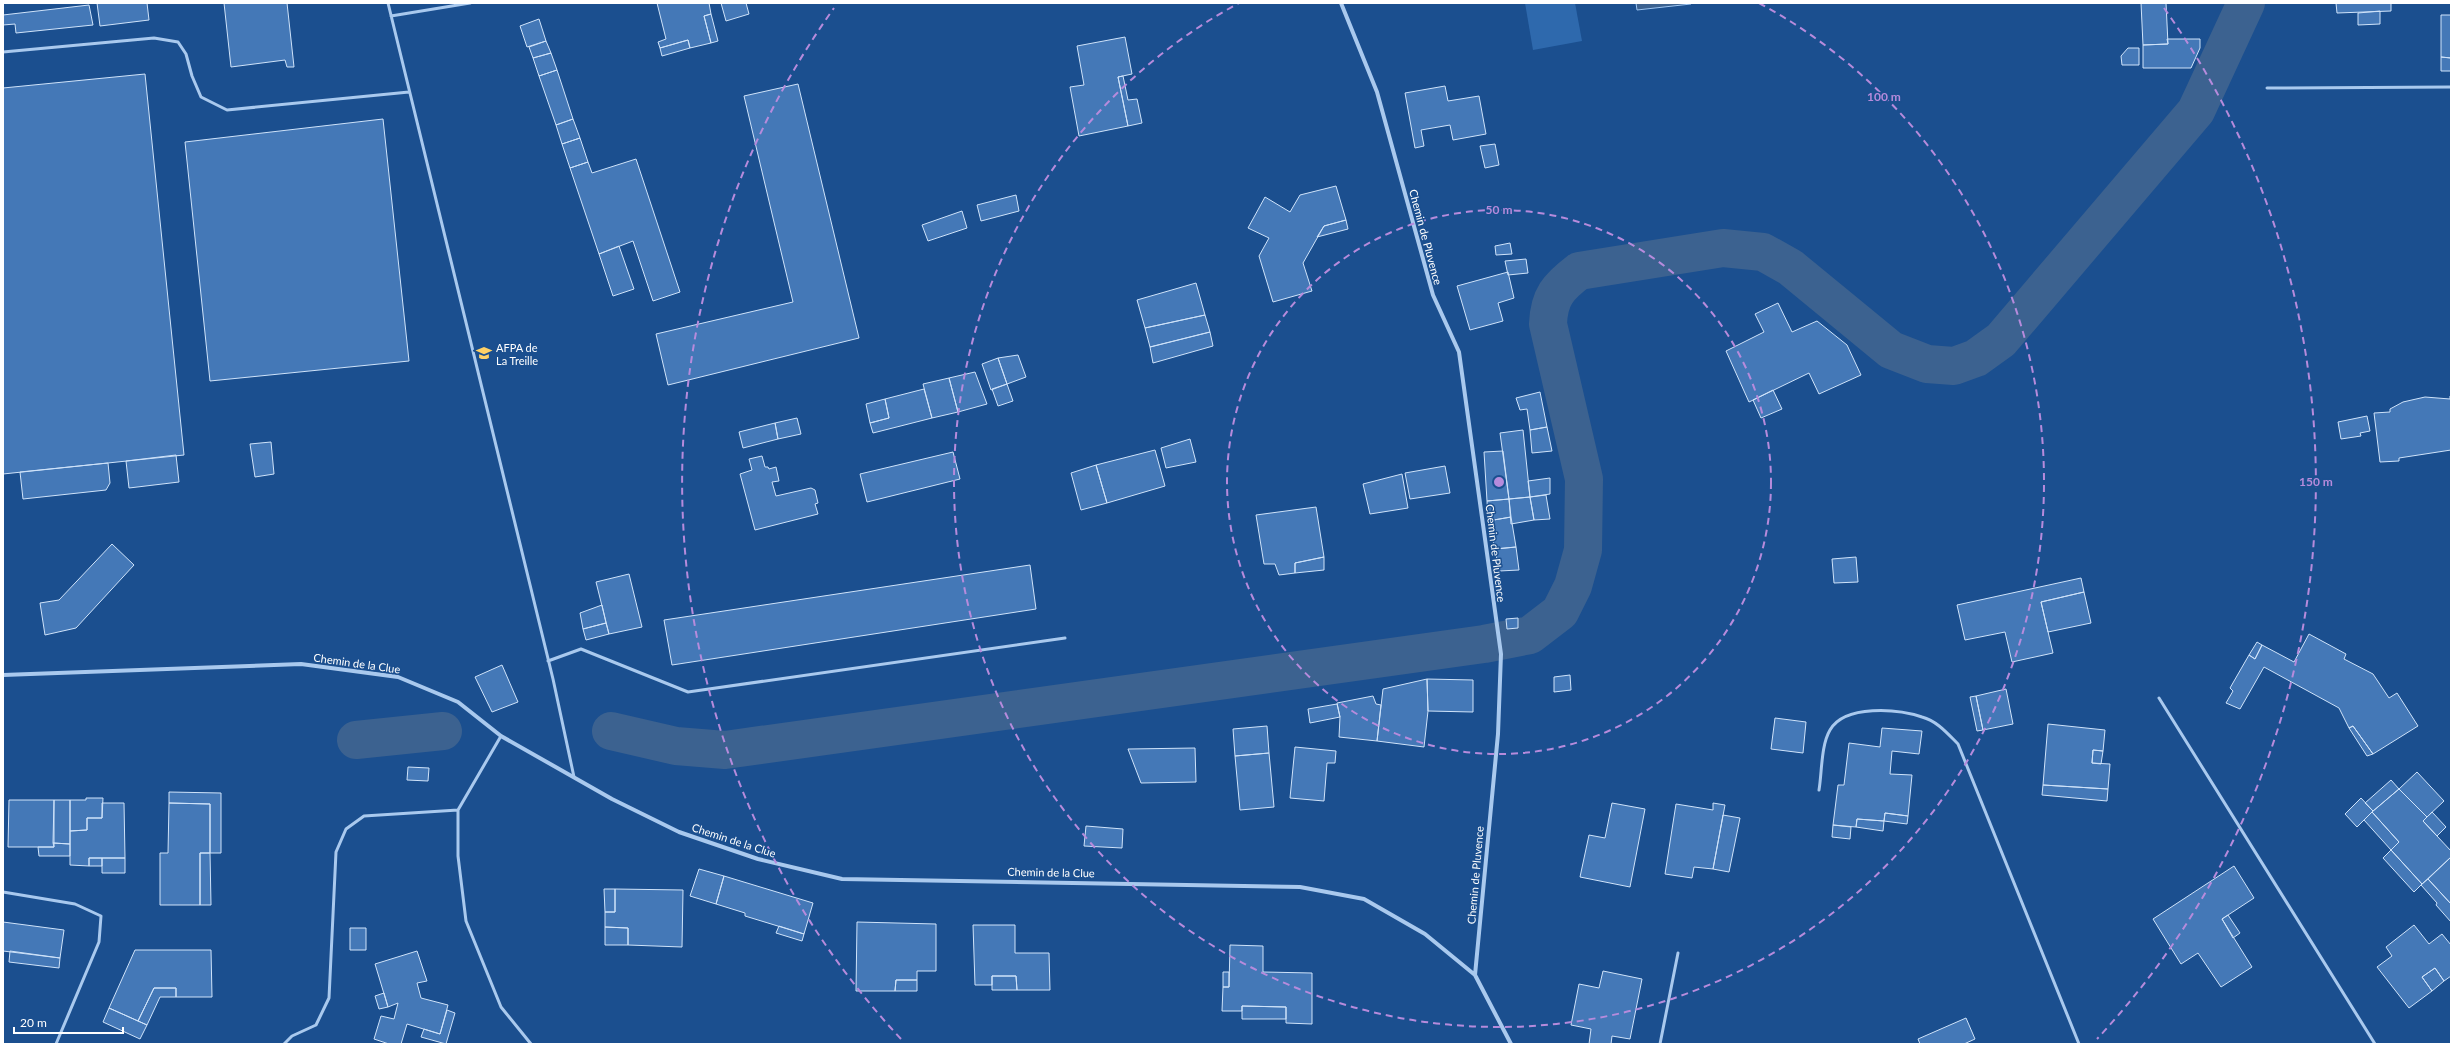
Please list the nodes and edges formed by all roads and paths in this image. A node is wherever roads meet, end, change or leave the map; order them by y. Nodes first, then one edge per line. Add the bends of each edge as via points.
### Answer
1 (388, 3) edge
2 (470, 3) edge
3 (1341, 3) edge
4 (391, 16) junction
5 (3, 52) edge
6 (2451, 87) edge
7 (2267, 88) dead end
8 (409, 92) junction
9 (1065, 638) dead end
10 (548, 661) junction
11 (3, 675) edge
12 (2158, 698) dead end
13 (501, 736) junction
14 (574, 778) junction
15 (1820, 790) dead end
16 (458, 810) junction
17 (3, 892) edge
18 (1678, 953) dead end
19 (1475, 975) junction
20 (56, 1044) edge
21 (284, 1044) edge
22 (531, 1044) edge
23 (1511, 1044) edge
24 (1660, 1044) edge
25 (2079, 1044) edge
26 (2375, 1044) edge

1 - 4 lane
2 - 4 lane
3 - 19 street, Chemin de Pluvence via 1377,92 1433,295 1459,352 1501,654 1498,734
4 - 8 lane
5 - 8 lane via 154,38 178,42 186,54 201,97 227,110
6 - 7 lane
8 - 10 lane
9 - 10 lane via 688,692 581,649
10 - 14 lane
11 - 13 street, Chemin de la Clue via 308,665 398,677 458,702
12 - 26 lane
13 - 14 street, Chemin de la Clue
13 - 16 lane
14 - 19 street, Chemin de la Clue via 679,832 758,859 842,879 1300,887 1364,899 1425,934
15 - 25 lane via 1825,746 1830,729 1845,717 1868,710 1895,712 1922,717 1940,726 1958,744
16 - 21 lane via 364,816 346,829 336,852 329,998 316,1025 292,1036
16 - 22 lane via 458,856 466,921 501,1007
17 - 20 lane via 75,904 101,916 99,942
18 - 24 lane
19 - 23 street

